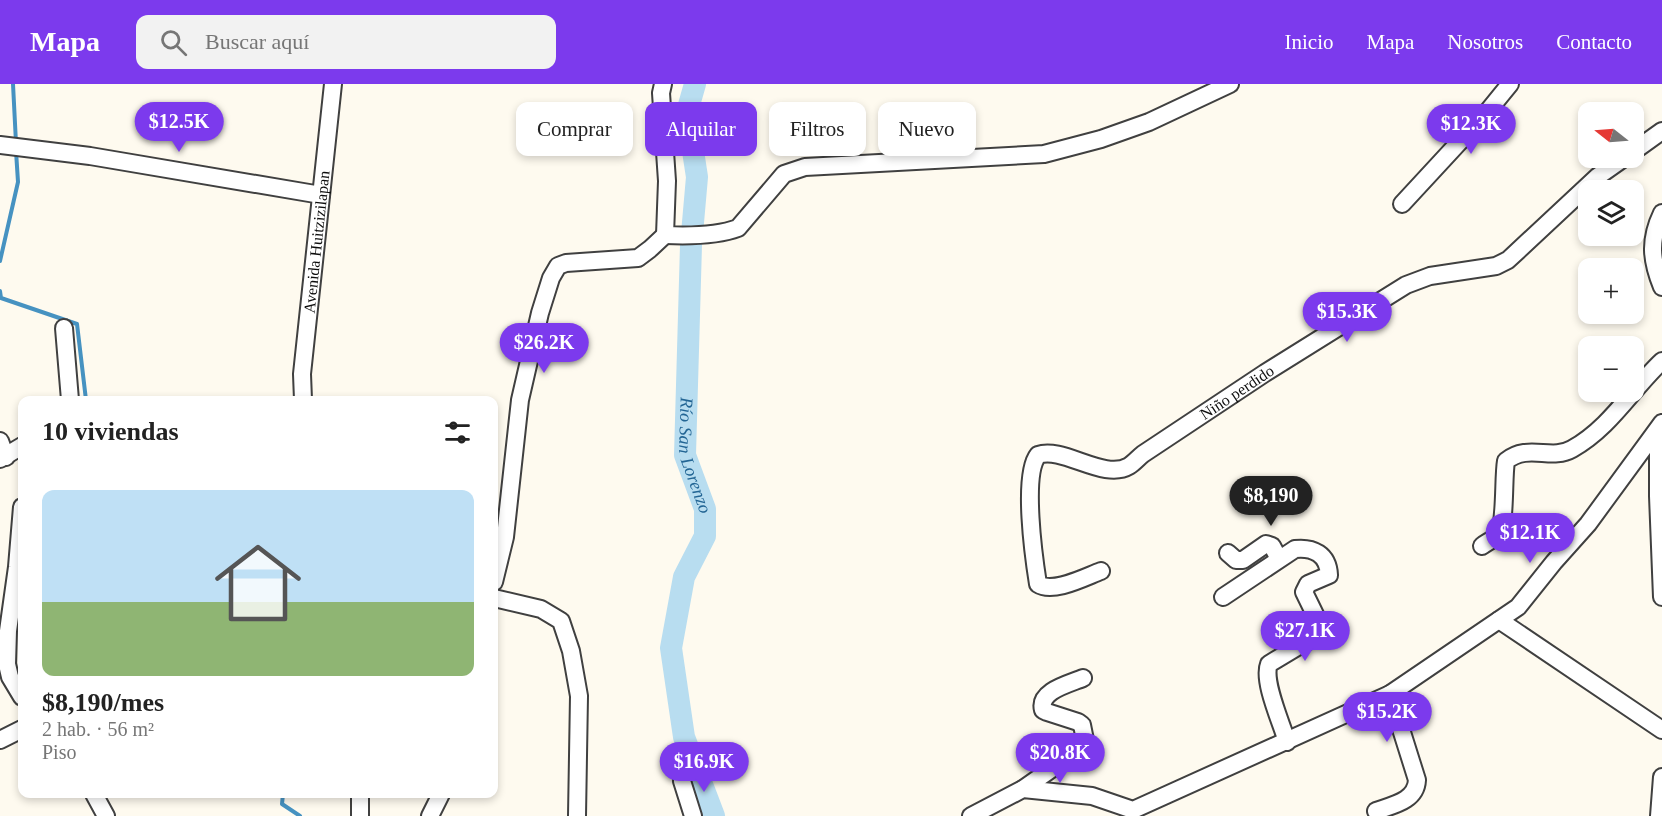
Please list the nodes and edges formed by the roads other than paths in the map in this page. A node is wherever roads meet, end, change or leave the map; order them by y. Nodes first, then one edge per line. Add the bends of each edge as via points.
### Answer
1 (333, 84) edge
2 (663, 84) edge
3 (1230, 84) edge
4 (1510, 84) edge
5 (1662, 131) edge
6 (1644, 144) edge
7 (2, 145) edge
8 (1610, 168) edge
9 (321, 195) junction
10 (1402, 204) dead end
11 (1662, 213) edge
12 (671, 235) junction
13 (1662, 287) edge
14 (64, 328) dead end
15 (1662, 361) edge
16 (70, 396) edge
17 (303, 396) edge
18 (1660, 426) edge
19 (18, 447) edge
20 (2, 453) edge
21 (1482, 546) dead end
22 (1228, 553) dead end
23 (18, 555) edge
24 (1279, 560) junction
25 (498, 567) edge
26 (1101, 571) dead end
27 (1223, 597) dead end
28 (1662, 597) edge
29 (498, 599) edge
30 (1499, 620) junction
31 (1083, 678) dead end
32 (18, 690) edge
33 (1390, 694) junction
34 (1662, 730) edge
35 (18, 731) edge
36 (0, 740) edge
37 (1287, 742) junction
38 (1662, 777) edge
39 (682, 781) dead end
40 (1023, 789) junction
41 (96, 798) edge
42 (360, 798) edge
43 (439, 798) edge
44 (1376, 811) dead end
45 (1128, 813) edge
46 (106, 816) edge
47 (360, 816) edge
48 (430, 816) edge
49 (577, 816) edge
50 (693, 816) edge
51 (971, 816) edge
52 (1659, 816) edge

1 - 9 street, Avenida Huitzizilapan
2 - 12 street
3 - 12 street via 1149,122 1101,140 1044,154 805,167 784,174 738,228
4 - 10 street
5 - 6 street
7 - 9 street
8 - 26 street, Niño perdido via 1508,260 1496,266 1430,276 1407,285 1265,373 1128,467 1117,470 1054,454 1038,455 1032,467 1030,504 1038,584 1047,589 1057,587
9 - 17 street, Avenida Huitzizilapan
11 - 13 street via 1652,241
12 - 25 street via 638,258 566,263 558,266 551,278 520,400 506,537
14 - 16 street
15 - 21 street via 1607,422 1571,450 1514,454 1506,461 1504,523 1498,535
18 - 28 street
18 - 30 street via 1588,524 1518,607
19 - 20 street
22 - 24 street via 1243,560 1266,544 1272,546
23 - 32 street via 7,664
24 - 27 street
24 - 37 street via 1294,549 1307,548 1318,552 1329,572 1326,578 1308,584 1304,592 1323,631 1269,664 1267,670
29 - 49 street via 541,609 561,621 579,696
30 - 33 street
30 - 34 street
31 - 40 street via 1049,693 1042,704 1043,710 1082,725 1085,740 1077,751
33 - 37 street
33 - 44 street via 1417,789 1408,798
35 - 36 street
37 - 45 street
38 - 52 street
39 - 50 street
40 - 45 street via 1092,796
40 - 51 street
41 - 46 street
42 - 47 street
43 - 48 street

